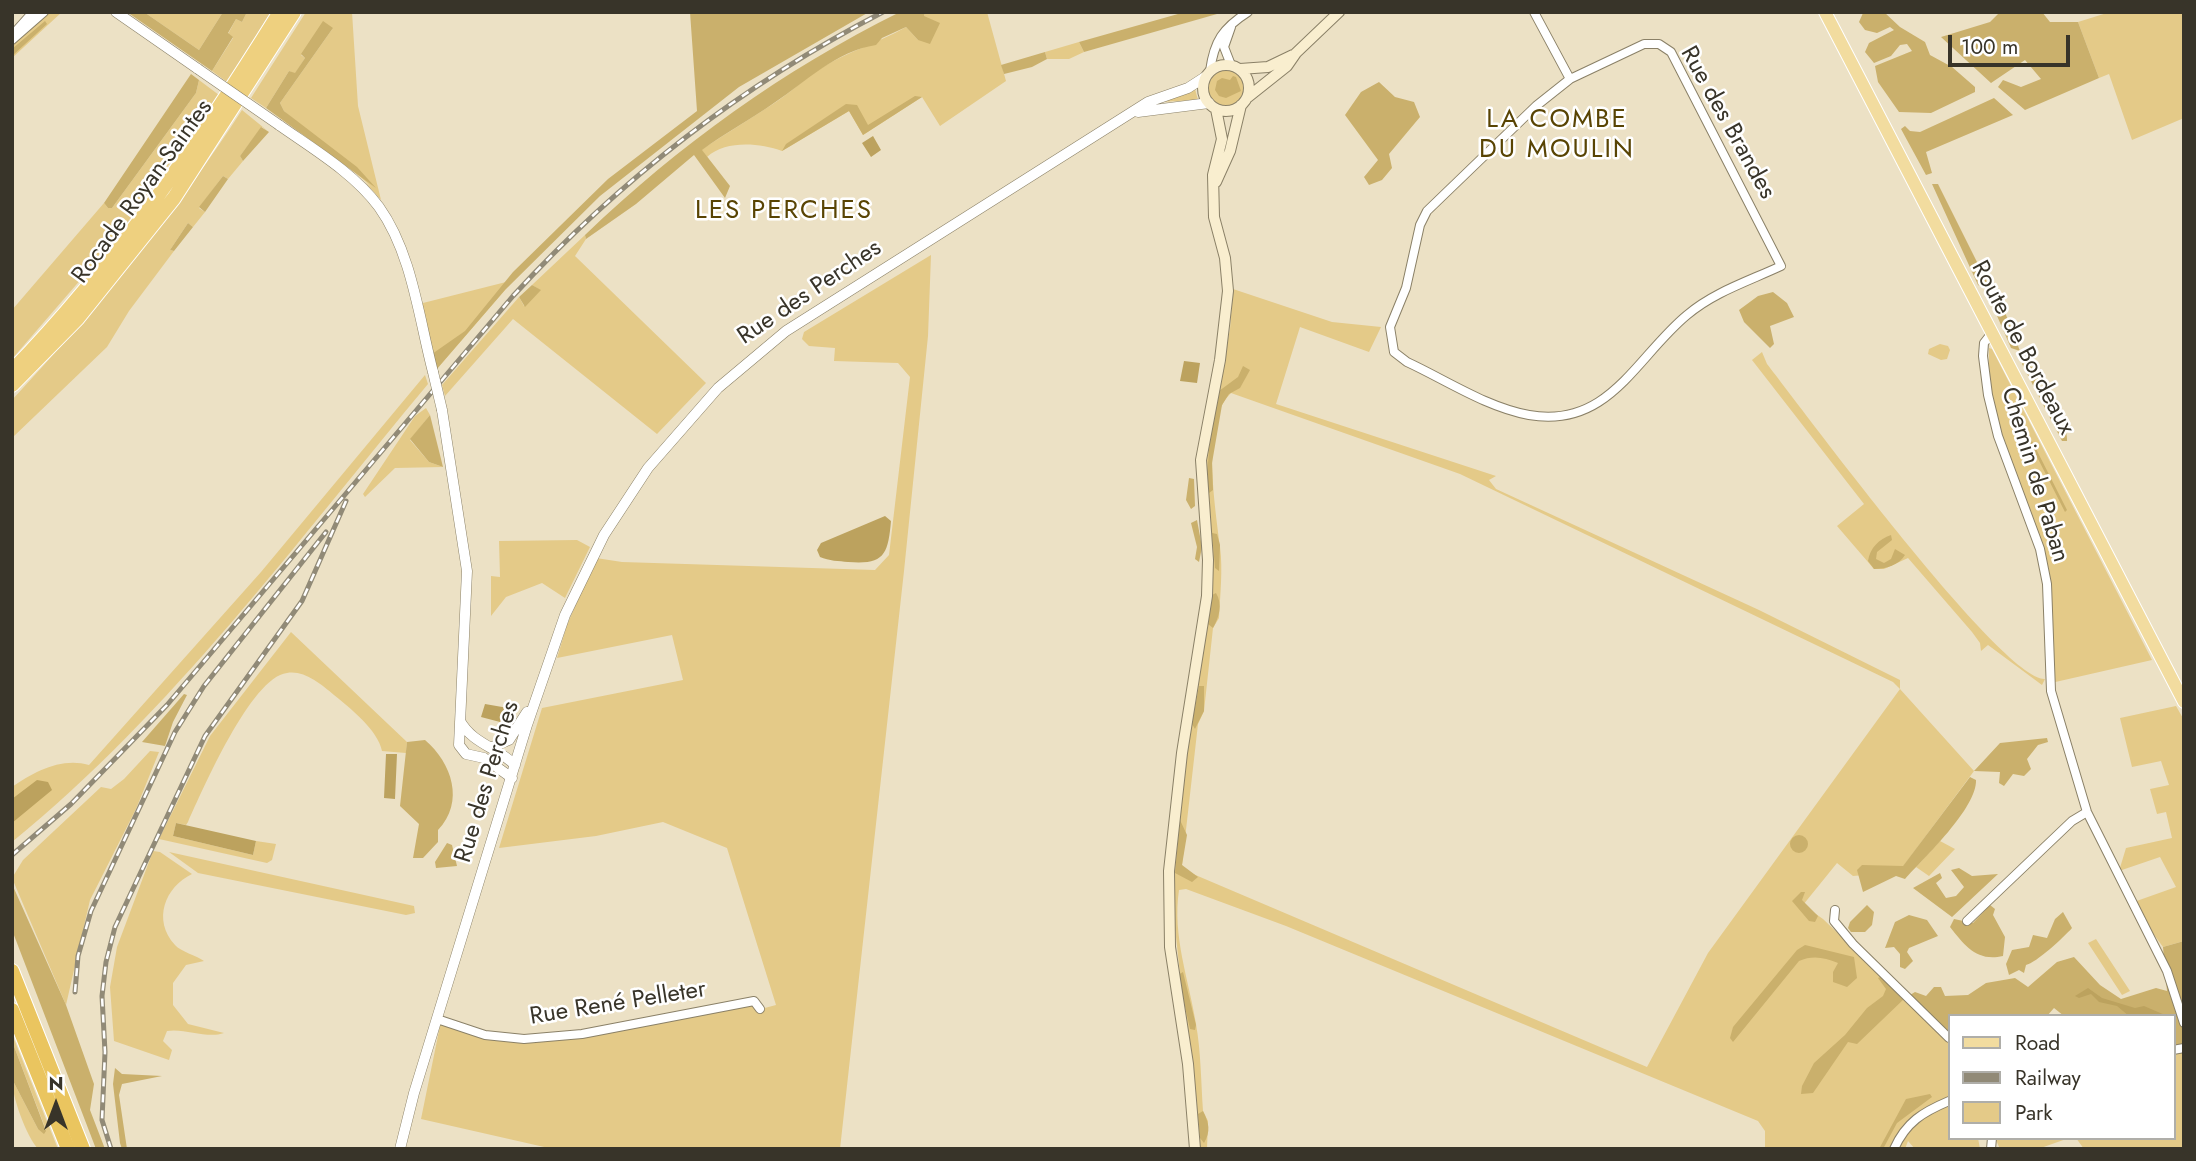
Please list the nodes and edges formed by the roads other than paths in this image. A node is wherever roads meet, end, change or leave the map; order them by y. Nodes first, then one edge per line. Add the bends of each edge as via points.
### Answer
1 (33, 12) edge
2 (44, 12) edge
3 (117, 12) edge
4 (280, 12) edge
5 (295, 12) edge
6 (1248, 12) edge
7 (1339, 12) edge
8 (1534, 12) edge
9 (1825, 12) edge
10 (1234, 21) junction
11 (12, 38) edge
12 (1296, 53) junction
13 (1236, 67) junction
14 (1207, 74) junction
15 (1570, 79) junction
16 (1245, 101) junction
17 (1212, 106) junction
18 (1134, 113) junction
19 (1214, 188) junction
20 (1992, 334) junction
21 (12, 371) edge
22 (12, 385) edge
23 (536, 696) junction
24 (2184, 702) edge
25 (459, 720) junction
26 (492, 747) junction
27 (515, 765) junction
28 (512, 778) junction
29 (2087, 812) junction
30 (1835, 910) dead end
31 (1967, 921) dead end
32 (12, 971) edge
33 (761, 1009) dead end
34 (12, 1010) edge
35 (437, 1019) junction
36 (2184, 1023) edge
37 (1948, 1037) edge
38 (1948, 1101) edge
39 (68, 1149) edge
40 (83, 1149) edge
41 (400, 1149) edge
42 (1195, 1149) edge
43 (1894, 1149) edge

1 - 11 street
2 - 11 street
3 - 25 street, bridge via 363,189 388,221 402,255 442,410 467,571
4 - 21 highway, Rocade Royan-Saintes via 151,206
5 - 22 highway, Rocade Royan-Saintes via 174,198 77,319
6 - 10 street
7 - 12 main road
8 - 15 street
9 - 20 main road, Route de Bordeaux
10 - 13 street via 1224,47
10 - 14 street via 1214,45
12 - 13 main road via 1268,67
12 - 16 main road
13 - 14 main road via 1216,66
13 - 16 main road via 1249,81
14 - 17 main road via 1203,92
14 - 18 street, Rue des Perches
15 - 15 street, Rue des Brandes via 1427,211 1390,327 1394,352 1407,362 1509,410 1531,415 1571,414 1612,394 1668,331 1699,306 1781,266 1671,52 1659,44 1644,44
16 - 17 main road via 1229,111
16 - 19 main road
17 - 18 street, Rue des Perches via 1170,106
17 - 19 main road via 1222,139
18 - 23 street, Rue des Perches via 836,296 760,350 718,388 648,468 604,535 565,615
19 - 42 main road via 1214,217 1228,291 1200,460 1207,596 1169,871 1170,947
20 - 24 main road, Route de Bordeaux
20 - 29 street, Chemin de Paban via 1984,343 1987,395 1997,436 2040,549 2047,584 2051,691
23 - 26 street via 509,740
23 - 27 street, Rue des Perches
25 - 26 street via 471,736
25 - 28 street via 459,745 466,754 484,758
26 - 27 street
27 - 28 street, Rue des Perches
28 - 35 street, Rue des Perches
29 - 31 street
29 - 36 street, Chemin de Paban via 2167,971
30 - 37 street via 1834,921 1853,944
32 - 40 highway
33 - 35 street, Rue René Pelleter via 754,1001 582,1034 524,1039 485,1035
34 - 39 highway
35 - 41 street, Rue des Perches
38 - 43 street via 1923,1112 1904,1129

